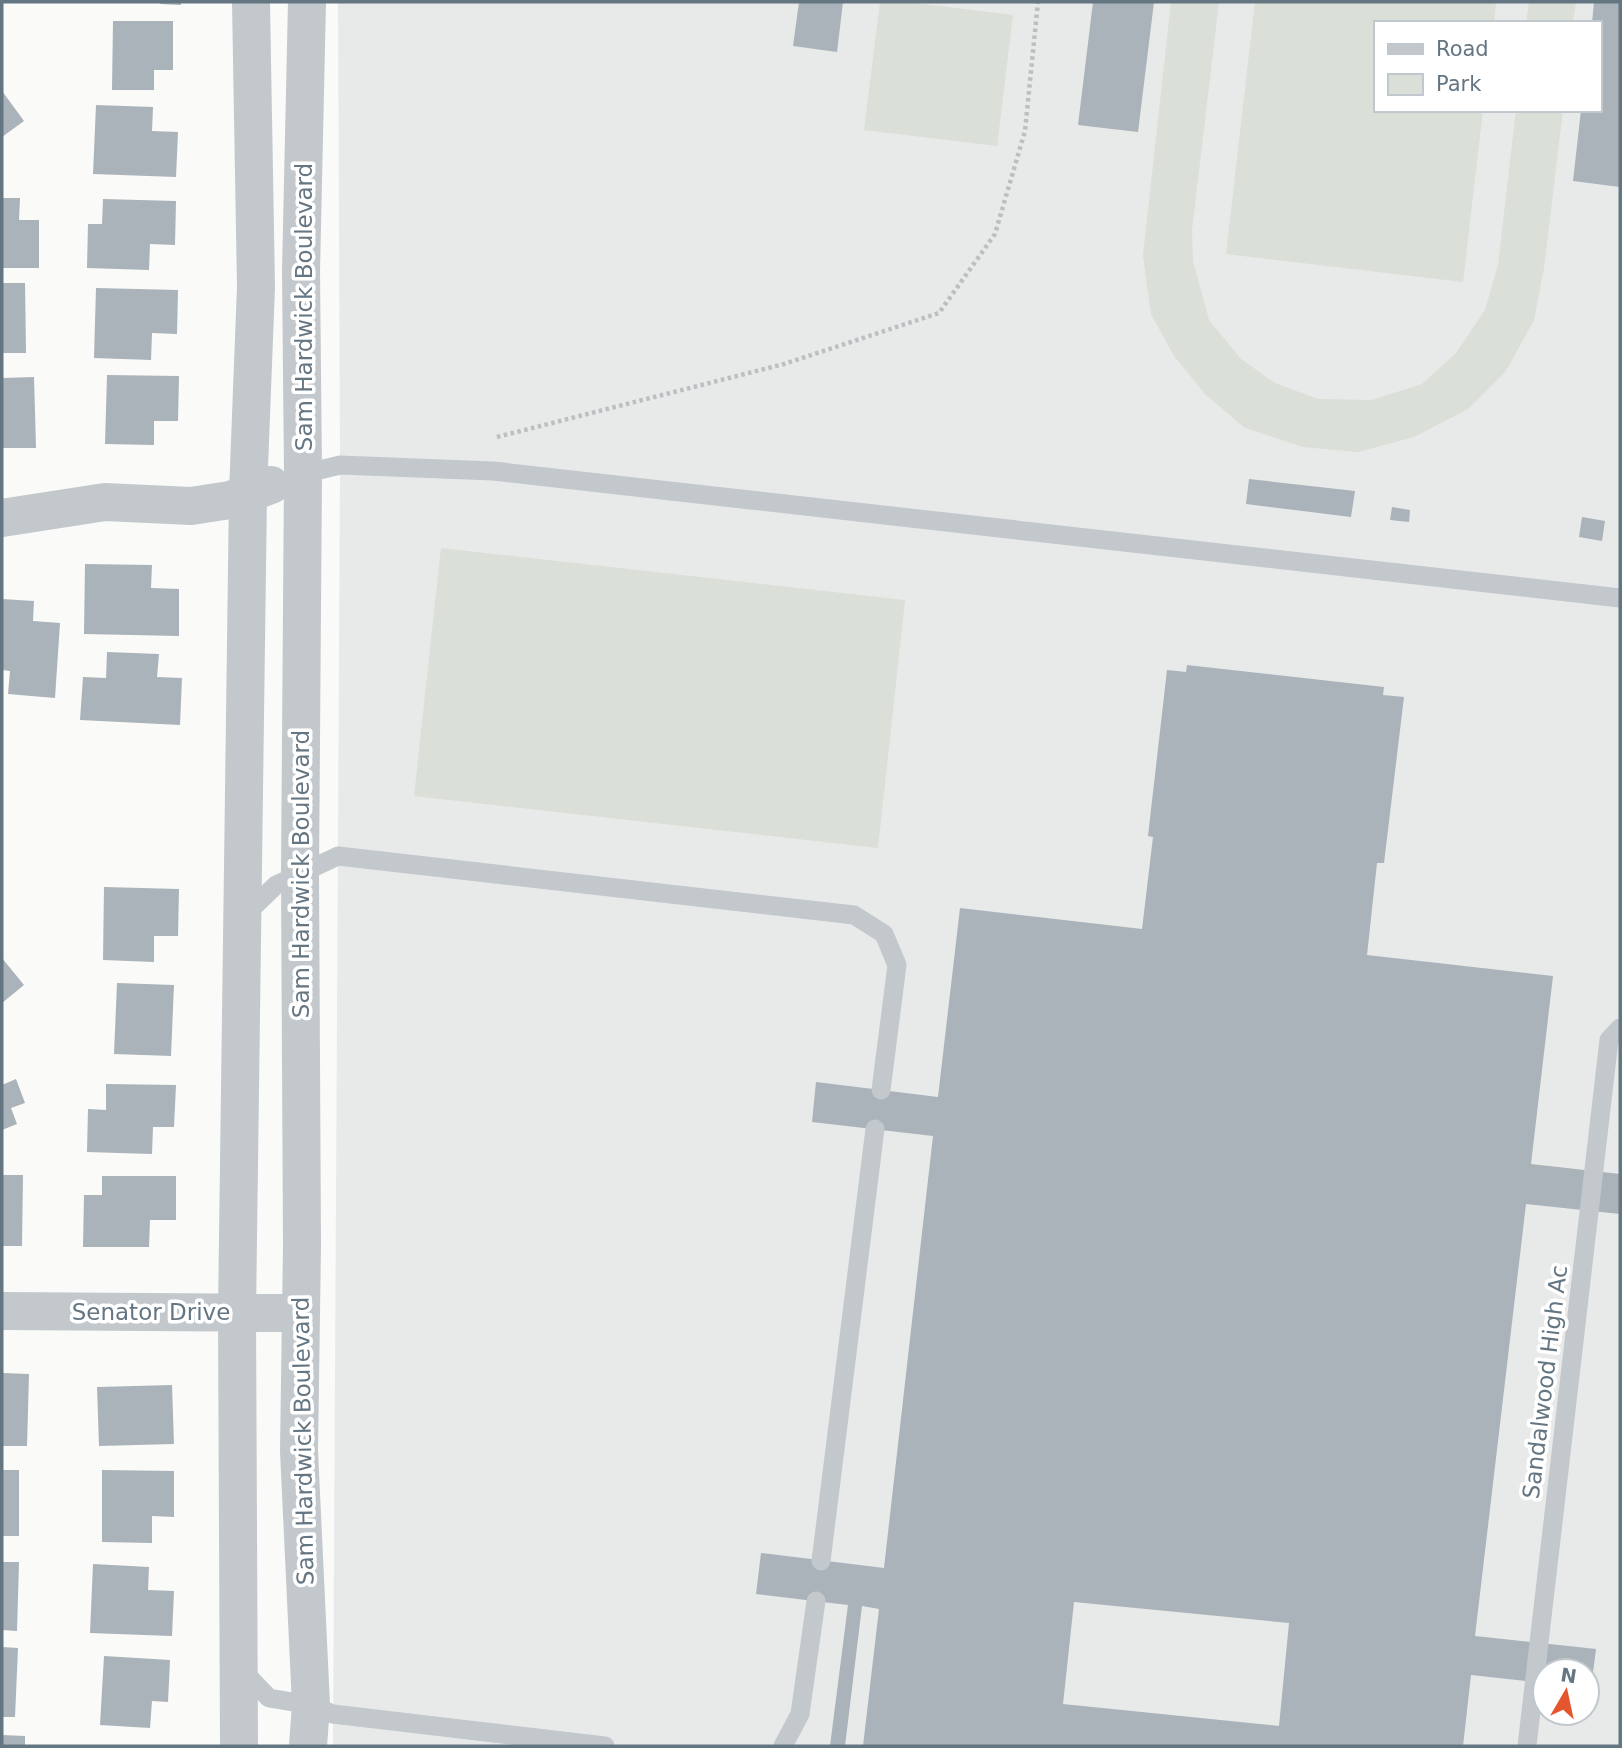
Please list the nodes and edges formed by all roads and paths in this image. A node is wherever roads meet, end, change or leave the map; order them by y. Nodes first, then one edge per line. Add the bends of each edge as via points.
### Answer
1 (251, 2) edge
2 (307, 2) edge
3 (1038, 2) edge
4 (497, 437) dead end
5 (303, 474) junction
6 (248, 493) junction
7 (2, 518) edge
8 (1620, 598) edge
9 (300, 874) junction
10 (243, 917) junction
11 (1620, 1028) edge
12 (881, 1090) dead end
13 (876, 1129) dead end
14 (2, 1311) edge
15 (237, 1312) junction
16 (301, 1313) junction
17 (821, 1561) dead end
18 (816, 1601) dead end
19 (237, 1665) junction
20 (311, 1705) junction
21 (239, 1746) edge
22 (308, 1746) edge
23 (605, 1746) edge
24 (783, 1746) edge
25 (1527, 1746) edge

1 - 6 street via 256,287
2 - 5 street, Sam Hardwick Boulevard via 301,271
3 - 4 path via 1025,131 995,234 939,313 784,363
5 - 6 street
5 - 8 lane via 340,465 494,471
5 - 9 street, Sam Hardwick Boulevard
6 - 7 street via 191,506 105,502
6 - 10 street
9 - 10 lane via 276,886
9 - 12 lane via 338,856 853,915 884,934 897,965
9 - 16 street, Sam Hardwick Boulevard
10 - 15 street
11 - 25 lane, Sandalwood High Ac via 1609,1040
13 - 17 lane
14 - 15 street, Senator Drive
15 - 16 street, Senator Drive
15 - 19 street
16 - 20 street, Sam Hardwick Boulevard via 299,1451
18 - 24 lane via 800,1714
19 - 20 lane via 269,1698
19 - 21 street
20 - 22 street, Sam Hardwick Boulevard
20 - 23 lane via 333,1714

